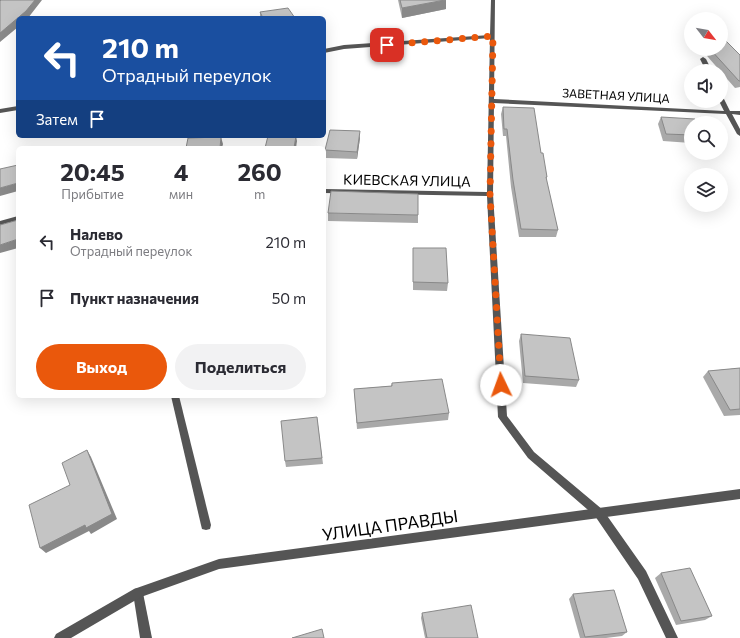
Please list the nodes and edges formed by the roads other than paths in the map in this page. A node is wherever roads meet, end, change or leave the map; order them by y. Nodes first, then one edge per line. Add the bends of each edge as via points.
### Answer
1 (493, 0) edge
2 (493, 36) junction
3 (326, 51) edge
4 (703, 59) dead end
5 (706, 64) edge
6 (492, 101) junction
7 (16, 108) edge
8 (725, 108) edge
9 (0, 111) edge
10 (727, 112) junction
11 (740, 113) edge
12 (740, 134) edge
13 (326, 191) edge
14 (490, 194) junction
15 (16, 219) edge
16 (0, 224) edge
17 (175, 398) edge
18 (740, 494) edge
19 (599, 512) junction
20 (206, 524) dead end
21 (138, 593) junction
22 (60, 638) edge
23 (146, 638) edge
24 (672, 638) edge

1 - 2 street
2 - 3 street via 344,47
2 - 6 street
4 - 5 street
6 - 10 street, ЗАВЕТНАЯ УЛИЦА
6 - 14 street
7 - 9 street
8 - 10 street
10 - 11 street, ЗАВЕТНАЯ УЛИЦА
10 - 12 street
13 - 14 street, КИЕВСКАЯ УЛИЦА
14 - 19 street via 503,417 531,456
15 - 16 street
17 - 20 street
18 - 19 street, УЛИЦА ПРАВДЫ
19 - 21 street, УЛИЦА ПРАВДЫ via 219,564
19 - 24 street via 642,575
21 - 22 street, УЛИЦА ПРАВДЫ
21 - 23 street

